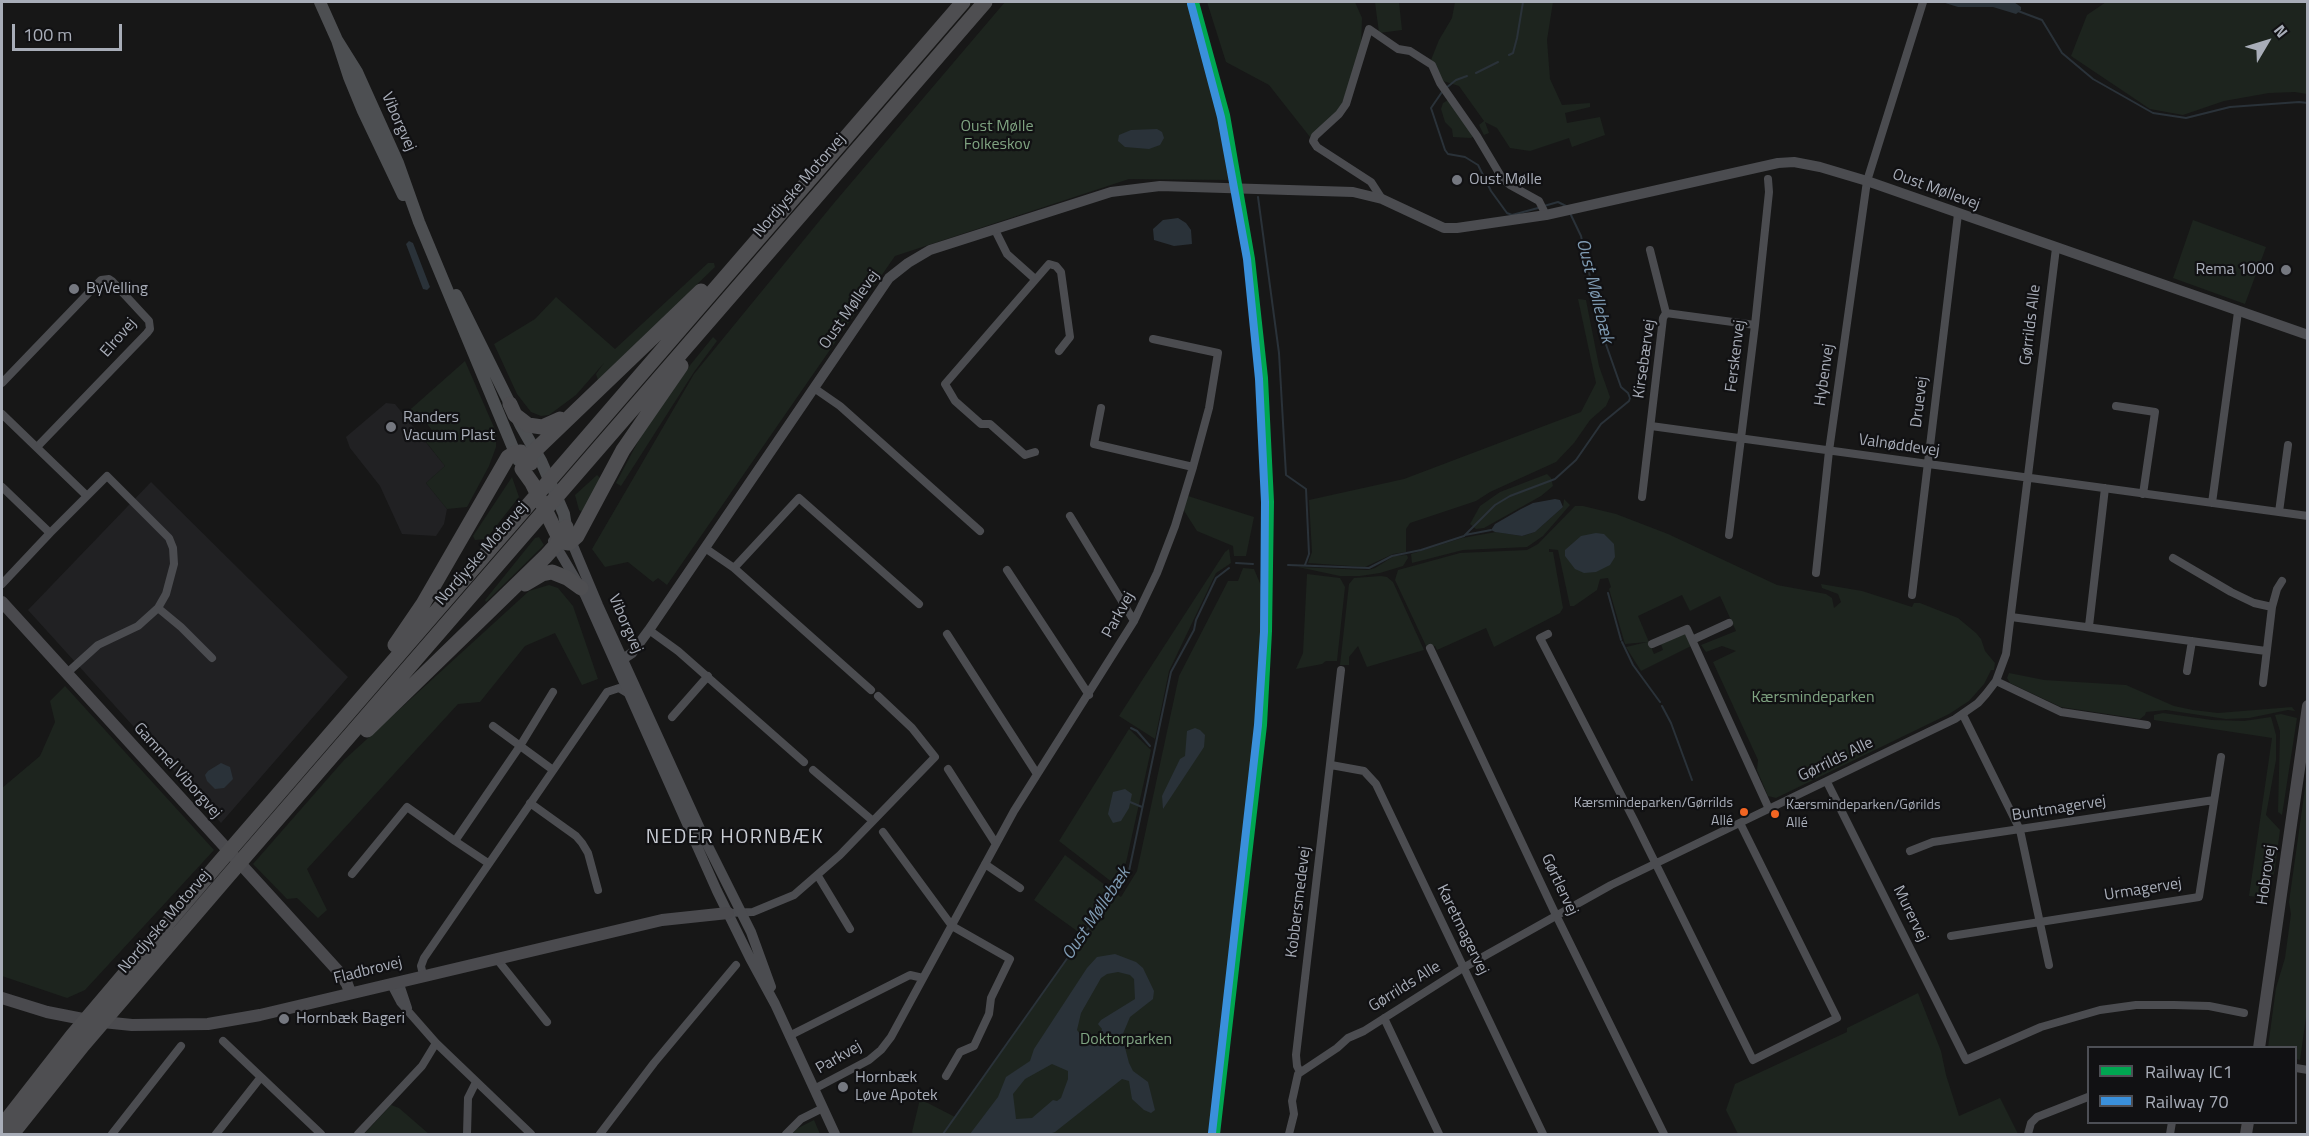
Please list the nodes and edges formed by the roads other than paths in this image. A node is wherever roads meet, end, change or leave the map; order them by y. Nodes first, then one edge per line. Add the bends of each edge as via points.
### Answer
1 (320, 2) edge
2 (963, 2) edge
3 (985, 2) edge
4 (1923, 2) edge
5 (876, 101) junction
6 (858, 147) junction
7 (1768, 179) dead end
8 (1866, 181) junction
9 (1382, 198) junction
10 (1958, 214) junction
11 (1545, 215) junction
12 (995, 230) junction
13 (2056, 248) junction
14 (1650, 250) dead end
15 (438, 262) junction
16 (1035, 279) junction
17 (2238, 312) junction
18 (1666, 314) junction
19 (1755, 325) junction
20 (2307, 335) edge
21 (1153, 339) dead end
22 (1059, 351) dead end
23 (2, 383) edge
24 (814, 388) junction
25 (510, 404) junction
26 (2116, 406) dead end
27 (578, 408) junction
28 (1101, 408) dead end
29 (2, 414) edge
30 (1651, 426) junction
31 (1742, 439) junction
32 (2288, 445) dead end
33 (37, 447) junction
34 (1829, 451) junction
35 (1035, 452) dead end
36 (528, 457) junction
37 (1927, 465) junction
38 (1193, 467) junction
39 (2028, 478) junction
40 (2, 487) edge
41 (2105, 488) junction
42 (2143, 494) junction
43 (87, 496) junction
44 (1642, 497) dead end
45 (2212, 503) junction
46 (2279, 512) junction
47 (1070, 516) dead end
48 (2307, 516) edge
49 (980, 531) dead end
50 (50, 533) junction
51 (1729, 535) dead end
52 (561, 536) junction
53 (705, 548) junction
54 (2173, 558) dead end
55 (734, 568) junction
56 (1007, 570) dead end
57 (1816, 573) dead end
58 (2282, 581) dead end
59 (2, 584) edge
60 (581, 588) junction
61 (1912, 595) dead end
62 (2, 602) edge
63 (919, 604) dead end
64 (2272, 607) junction
65 (158, 608) junction
66 (485, 616) junction
67 (2011, 616) junction
68 (1134, 621) junction
69 (1729, 623) dead end
70 (2089, 626) junction
71 (649, 630) junction
72 (947, 634) dead end
73 (1548, 634) dead end
74 (1692, 640) junction
75 (2192, 641) junction
76 (1652, 644) dead end
77 (1430, 648) dead end
78 (2266, 651) junction
79 (212, 658) dead end
80 (623, 659) junction
81 (1341, 670) dead end
82 (2187, 671) dead end
83 (67, 673) junction
84 (708, 676) junction
85 (1996, 681) junction
86 (2263, 683) dead end
87 (553, 692) dead end
88 (629, 694) junction
89 (1089, 695) junction
90 (2307, 706) edge
91 (1963, 715) junction
92 (672, 717) dead end
93 (2147, 725) dead end
94 (493, 726) dead end
95 (520, 746) junction
96 (2221, 757) dead end
97 (804, 762) dead end
98 (1331, 765) junction
99 (948, 769) dead end
100 (553, 770) junction
101 (813, 770) dead end
102 (1038, 774) junction
103 (1827, 782) junction
104 (2214, 800) junction
105 (530, 803) junction
106 (1769, 809) junction
107 (873, 821) junction
108 (1740, 823) junction
109 (2020, 830) junction
110 (883, 832) dead end
111 (241, 837) junction
112 (455, 841) junction
113 (996, 844) junction
114 (1910, 851) dead end
115 (488, 863) junction
116 (985, 864) junction
117 (1656, 864) junction
118 (352, 874) dead end
119 (228, 876) junction
120 (818, 876) junction
121 (1020, 888) dead end
122 (598, 890) dead end
123 (735, 913) junction
124 (1557, 916) junction
125 (2039, 921) junction
126 (952, 926) junction
127 (850, 929) dead end
128 (1951, 936) dead end
129 (496, 958) junction
130 (736, 965) dead end
131 (2049, 965) dead end
132 (1463, 968) junction
133 (423, 975) junction
134 (924, 978) junction
135 (394, 982) junction
136 (345, 994) junction
137 (2, 998) edge
138 (2244, 1013) dead end
139 (1384, 1018) junction
140 (547, 1022) dead end
141 (789, 1036) junction
142 (223, 1041) dead end
143 (436, 1043) junction
144 (181, 1046) dead end
145 (2259, 1046) edge
146 (1300, 1072) junction
147 (946, 1076) dead end
148 (261, 1077) junction
149 (476, 1082) junction
150 (814, 1089) junction
151 (2087, 1097) edge
152 (824, 1108) junction
153 (2, 1126) edge
154 (316, 1132) edge
155 (12, 1134) edge
156 (112, 1134) edge
157 (216, 1134) edge
158 (358, 1134) edge
159 (467, 1134) edge
160 (531, 1134) edge
161 (600, 1134) edge
162 (786, 1134) edge
163 (836, 1134) edge
164 (1289, 1134) edge
165 (1439, 1134) edge
166 (1543, 1134) edge
167 (1664, 1134) edge
168 (2028, 1134) edge

1 - 15 main road, Viborgvej via 373,106
2 - 5 highway, Nordjyske Motorvej
3 - 6 highway, Nordjyske Motorvej
4 - 8 street, Hybenvej
5 - 27 highway via 715,277
5 - 111 highway, Nordjyske Motorvej
6 - 52 highway via 662,391 623,450 577,536
6 - 119 highway, Nordjyske Motorvej
7 - 19 street, Ferskenvej
8 - 10 street, Oust Møllevej
8 - 11 street, Oust Møllevej via 1820,166 1778,163
8 - 34 street, Hybenvej
9 - 11 street, Oust Møllevej via 1444,228
9 - 11 street, Oust Møllevej via 1371,182 1313,141 1346,105 1369,29 1398,49 1427,61 1502,178 1539,201
9 - 12 street, Oust Møllevej via 1353,192 1138,187
10 - 13 street, Oust Møllevej
10 - 37 street, Druevej
12 - 16 street via 1007,254
12 - 24 street, Oust Møllevej via 930,250 889,278
13 - 17 street, Oust Møllevej
13 - 39 street, Gørrilds Alle
14 - 18 street
15 - 25 main road, Viborgvej
15 - 36 main road, Viborgvej via 476,362
16 - 22 street via 1048,264 1061,272 1070,337
16 - 35 street via 945,384 955,401 981,424 990,424 1025,454
17 - 20 street, Oust Møllevej
17 - 45 street
18 - 19 street, Kirsebærvej
18 - 30 street, Kirsebærvej
19 - 31 street, Ferskenvej
21 - 38 street, Parkvej via 1218,353
23 - 33 street, Elrovej via 101,280 112,281 149,321 147,333
24 - 49 street via 840,406
24 - 53 street, Oust Møllevej
25 - 27 highway via 522,421 542,427
25 - 36 main road, Viborgvej
26 - 42 street via 2155,412
27 - 36 highway
28 - 38 street via 1094,444
29 - 33 street
30 - 31 street, Valnøddevej
30 - 44 street, Kirsebærvej
31 - 34 street, Valnøddevej
31 - 51 street, Ferskenvej
32 - 46 street
33 - 43 street
34 - 37 street, Valnøddevej
34 - 57 street, Hybenvej
36 - 52 highway via 532,483
36 - 52 main road, Viborgvej via 564,514
36 - 111 highway via 505,462 398,642
37 - 39 street, Valnøddevej
37 - 61 street, Druevej
38 - 68 street, Parkvej via 1157,573
39 - 41 street, Valnøddevej
39 - 67 street, Gørrilds Alle
40 - 50 street
41 - 42 street, Valnøddevej
41 - 70 street
42 - 45 street, Valnøddevej
43 - 50 street
43 - 65 street via 107,476 170,538 174,548 171,580
45 - 46 street, Valnøddevej
46 - 48 street, Valnøddevej
47 - 68 street
50 - 59 street
52 - 60 street, Viborgvej
52 - 66 highway
52 - 80 street, Viborgvej
53 - 55 street
53 - 71 street, Oust Møllevej
54 - 64 street via 2230,592
55 - 63 street via 799,498
55 - 107 street via 875,693 912,728 935,757
56 - 89 street
58 - 64 street
60 - 66 highway via 552,572 542,574
60 - 88 street, Viborgvej
62 - 83 main road, Gammel Viborgvej
64 - 78 street
65 - 79 street
65 - 83 street via 138,626 98,645
66 - 119 highway via 374,722
67 - 70 street
67 - 85 street, Gørrilds Alle via 2006,654
68 - 89 street, Parkvej
69 - 74 street
70 - 75 street
71 - 80 street, Oust Møllevej
71 - 84 street
72 - 102 street
73 - 117 street via 1540,638
74 - 76 street via 1687,628
74 - 106 street
75 - 78 street
75 - 82 street
77 - 124 street, Gørtlervej
78 - 86 street
80 - 123 street, Viborgvej
81 - 98 street, Kobbersmedevej
83 - 136 main road, Gammel Viborgvej via 328,962
84 - 92 street
84 - 97 street
85 - 91 street, Gørrilds Alle via 1978,704
85 - 93 street via 2061,712
87 - 95 street
88 - 100 street via 615,688 607,692
88 - 123 street, Viborgvej via 698,845
89 - 102 street, Parkvej
90 - 145 main road, Hobrovej
91 - 103 street, Gørrilds Alle
91 - 109 street
94 - 95 street
95 - 100 street
95 - 112 street
96 - 104 street, Urmagervej
98 - 132 street, Karetmagervej via 1357,768 1376,784
98 - 146 street, Kobbersmedevej via 1296,1055
99 - 113 street
100 - 105 street
101 - 107 street
102 - 113 street, Parkvej
103 - 106 street, Gørrilds Alle
103 - 138 street, Murervej via 1966,1060 2041,1027 2100,1010 2174,1005
104 - 109 street, Buntmagervej
104 - 125 street, Urmagervej via 2199,897
105 - 115 street
105 - 122 street via 582,843
106 - 108 street, Gørrilds Alle
107 - 120 street
108 - 117 street, Gørrilds Alle
108 - 117 street via 1837,1018 1753,1060
109 - 114 street, Buntmagervej via 1933,843
109 - 125 street
110 - 126 street
111 - 153 highway, Nordjyske Motorvej via 72,1036
112 - 115 street
112 - 118 street via 406,807
113 - 116 street, Parkvej
115 - 133 street via 424,958
116 - 121 street
116 - 126 street, Parkvej
117 - 124 street, Gørrilds Alle
119 - 155 highway, Nordjyske Motorvej
120 - 123 street via 774,905
120 - 127 street
123 - 129 main road, Fladbrovej via 662,920
123 - 141 street, Viborgvej
124 - 132 street, Gørrilds Alle
124 - 167 street, Gørtlervej
125 - 128 street, Urmagervej
125 - 131 street
126 - 134 street, Parkvej
126 - 147 street via 1010,959 974,1046 960,1052
129 - 133 main road, Fladbrovej
129 - 140 street
130 - 161 street
132 - 139 street, Gørrilds Alle
132 - 166 street, Karetmagervej
133 - 135 main road, Fladbrovej
134 - 141 street via 910,975
134 - 150 street, Parkvej via 881,1050
135 - 136 main road, Fladbrovej
135 - 143 street via 409,1012
136 - 137 main road, Fladbrovej via 208,1024 132,1025 55,1014
139 - 146 street, Gørrilds Alle
139 - 165 street
141 - 150 street, Viborgvej
142 - 148 street
143 - 149 street
143 - 158 street via 422,1065
144 - 156 street
146 - 164 street, Kobbersmedevej via 1295,1080
148 - 154 street
148 - 157 street
149 - 159 street via 468,1098
149 - 160 street
150 - 152 street, Viborgvej
151 - 168 street via 2037,1117
152 - 162 street via 801,1119
152 - 163 street, Viborgvej

